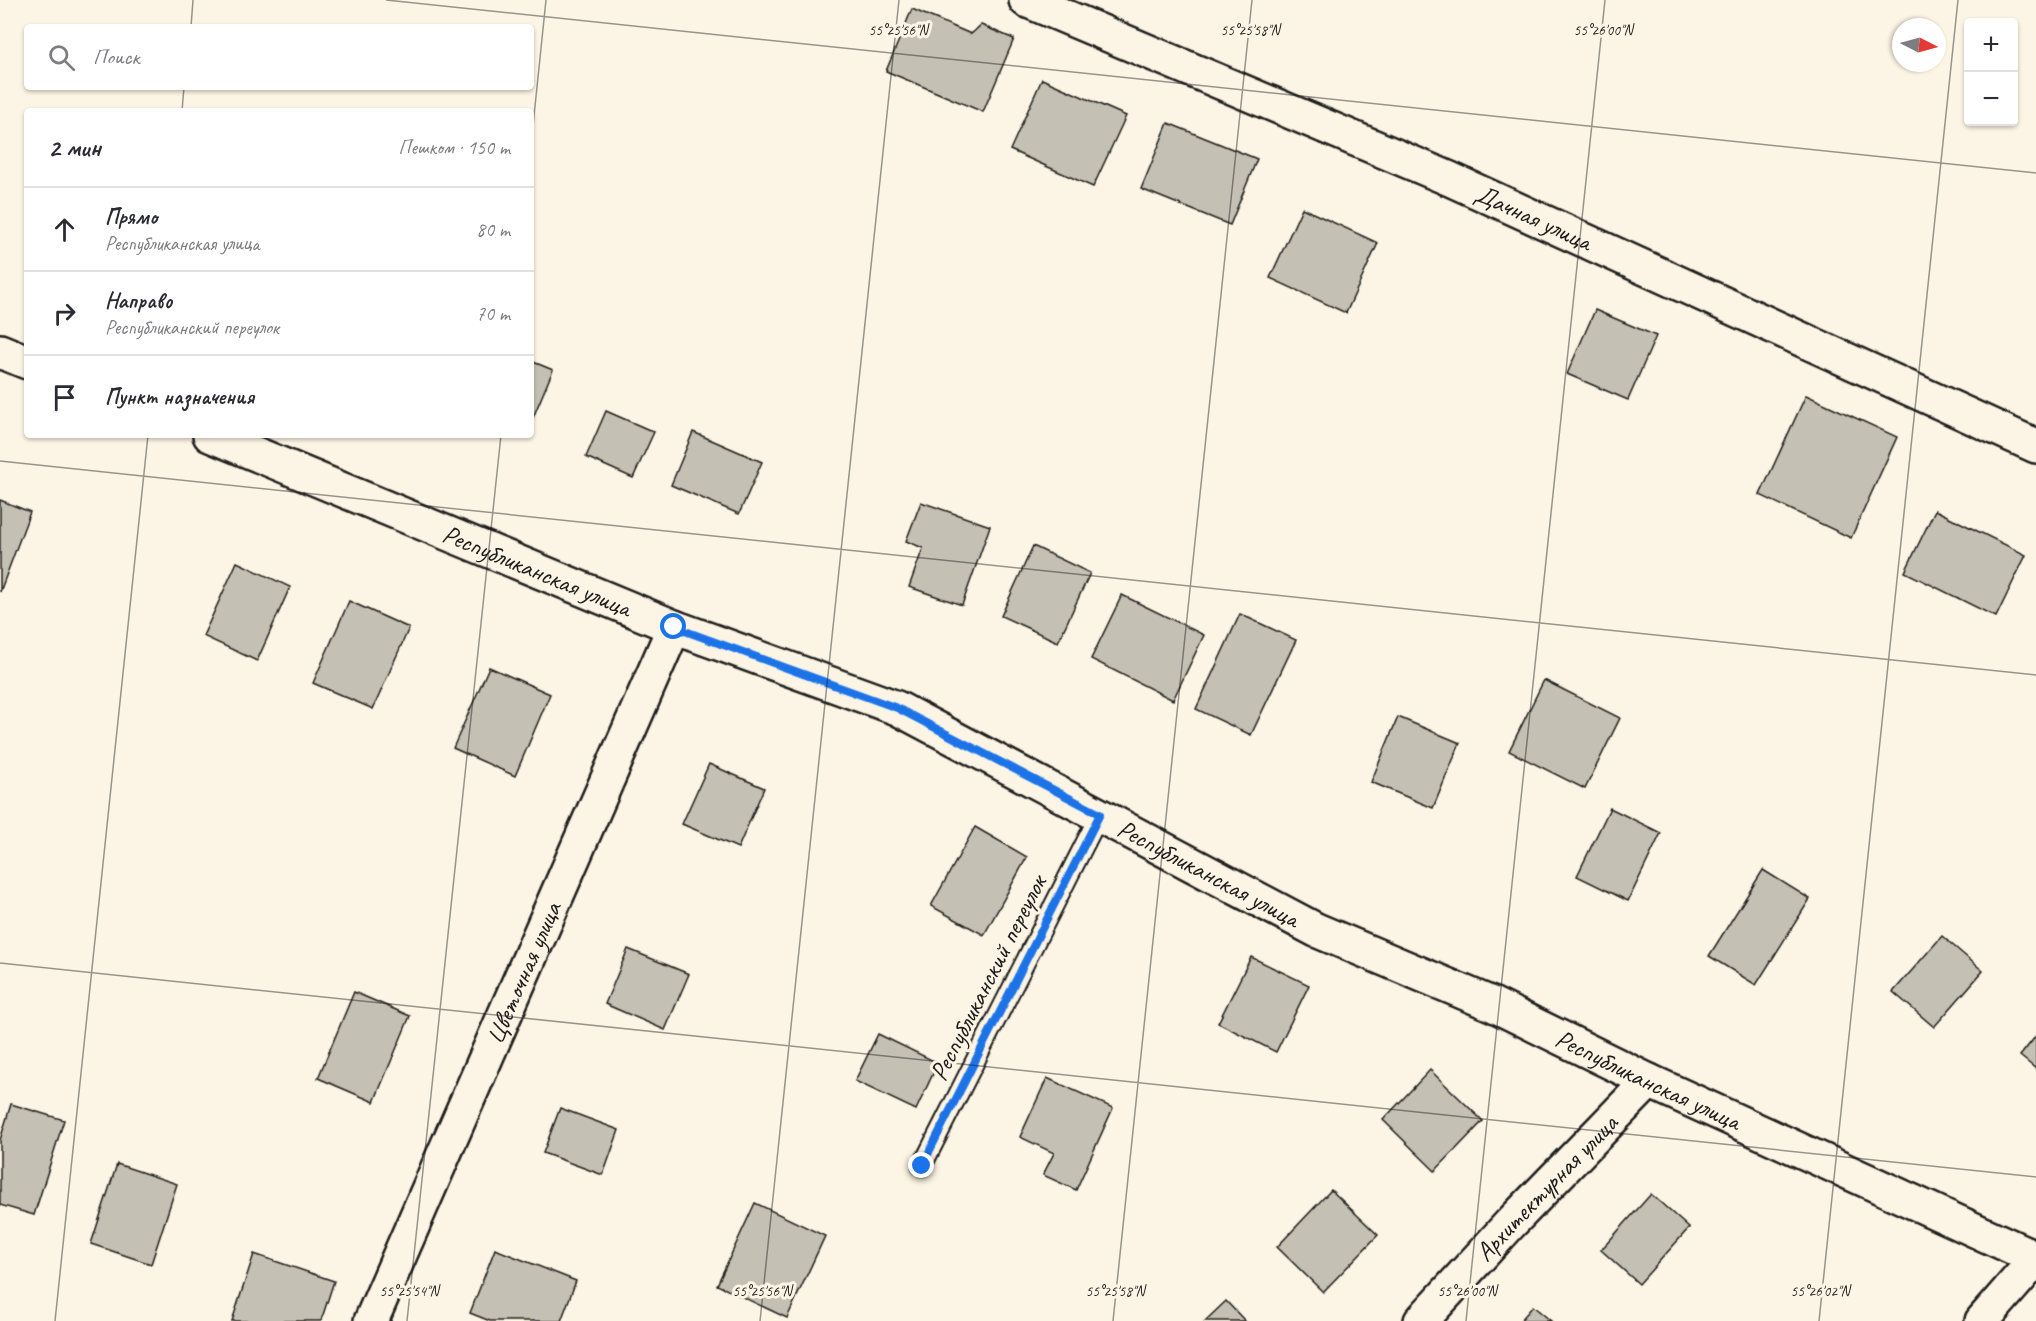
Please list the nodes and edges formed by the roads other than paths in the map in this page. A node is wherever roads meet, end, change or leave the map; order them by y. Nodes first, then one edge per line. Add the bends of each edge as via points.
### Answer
1 (1026, 0) edge
2 (0, 351) edge
3 (24, 361) edge
4 (217, 438) edge
5 (2036, 446) edge
6 (674, 627) junction
7 (1100, 814) junction
8 (1649, 1082) junction
9 (922, 1166) dead end
10 (2036, 1258) edge
11 (371, 1321) edge
12 (1422, 1321) edge
13 (1982, 1321) edge

1 - 5 street, Дачная улица via 1450,179
2 - 3 street
4 - 6 street, Республиканская улица
6 - 7 street, Республиканская улица via 897,708
6 - 11 street, Цветочная улица
7 - 8 street, Республиканская улица via 1316,930 1494,1005
7 - 9 lane, Республиканский переулок
8 - 10 street, Республиканская улица
8 - 12 street, Архитектурная улица
10 - 13 street

